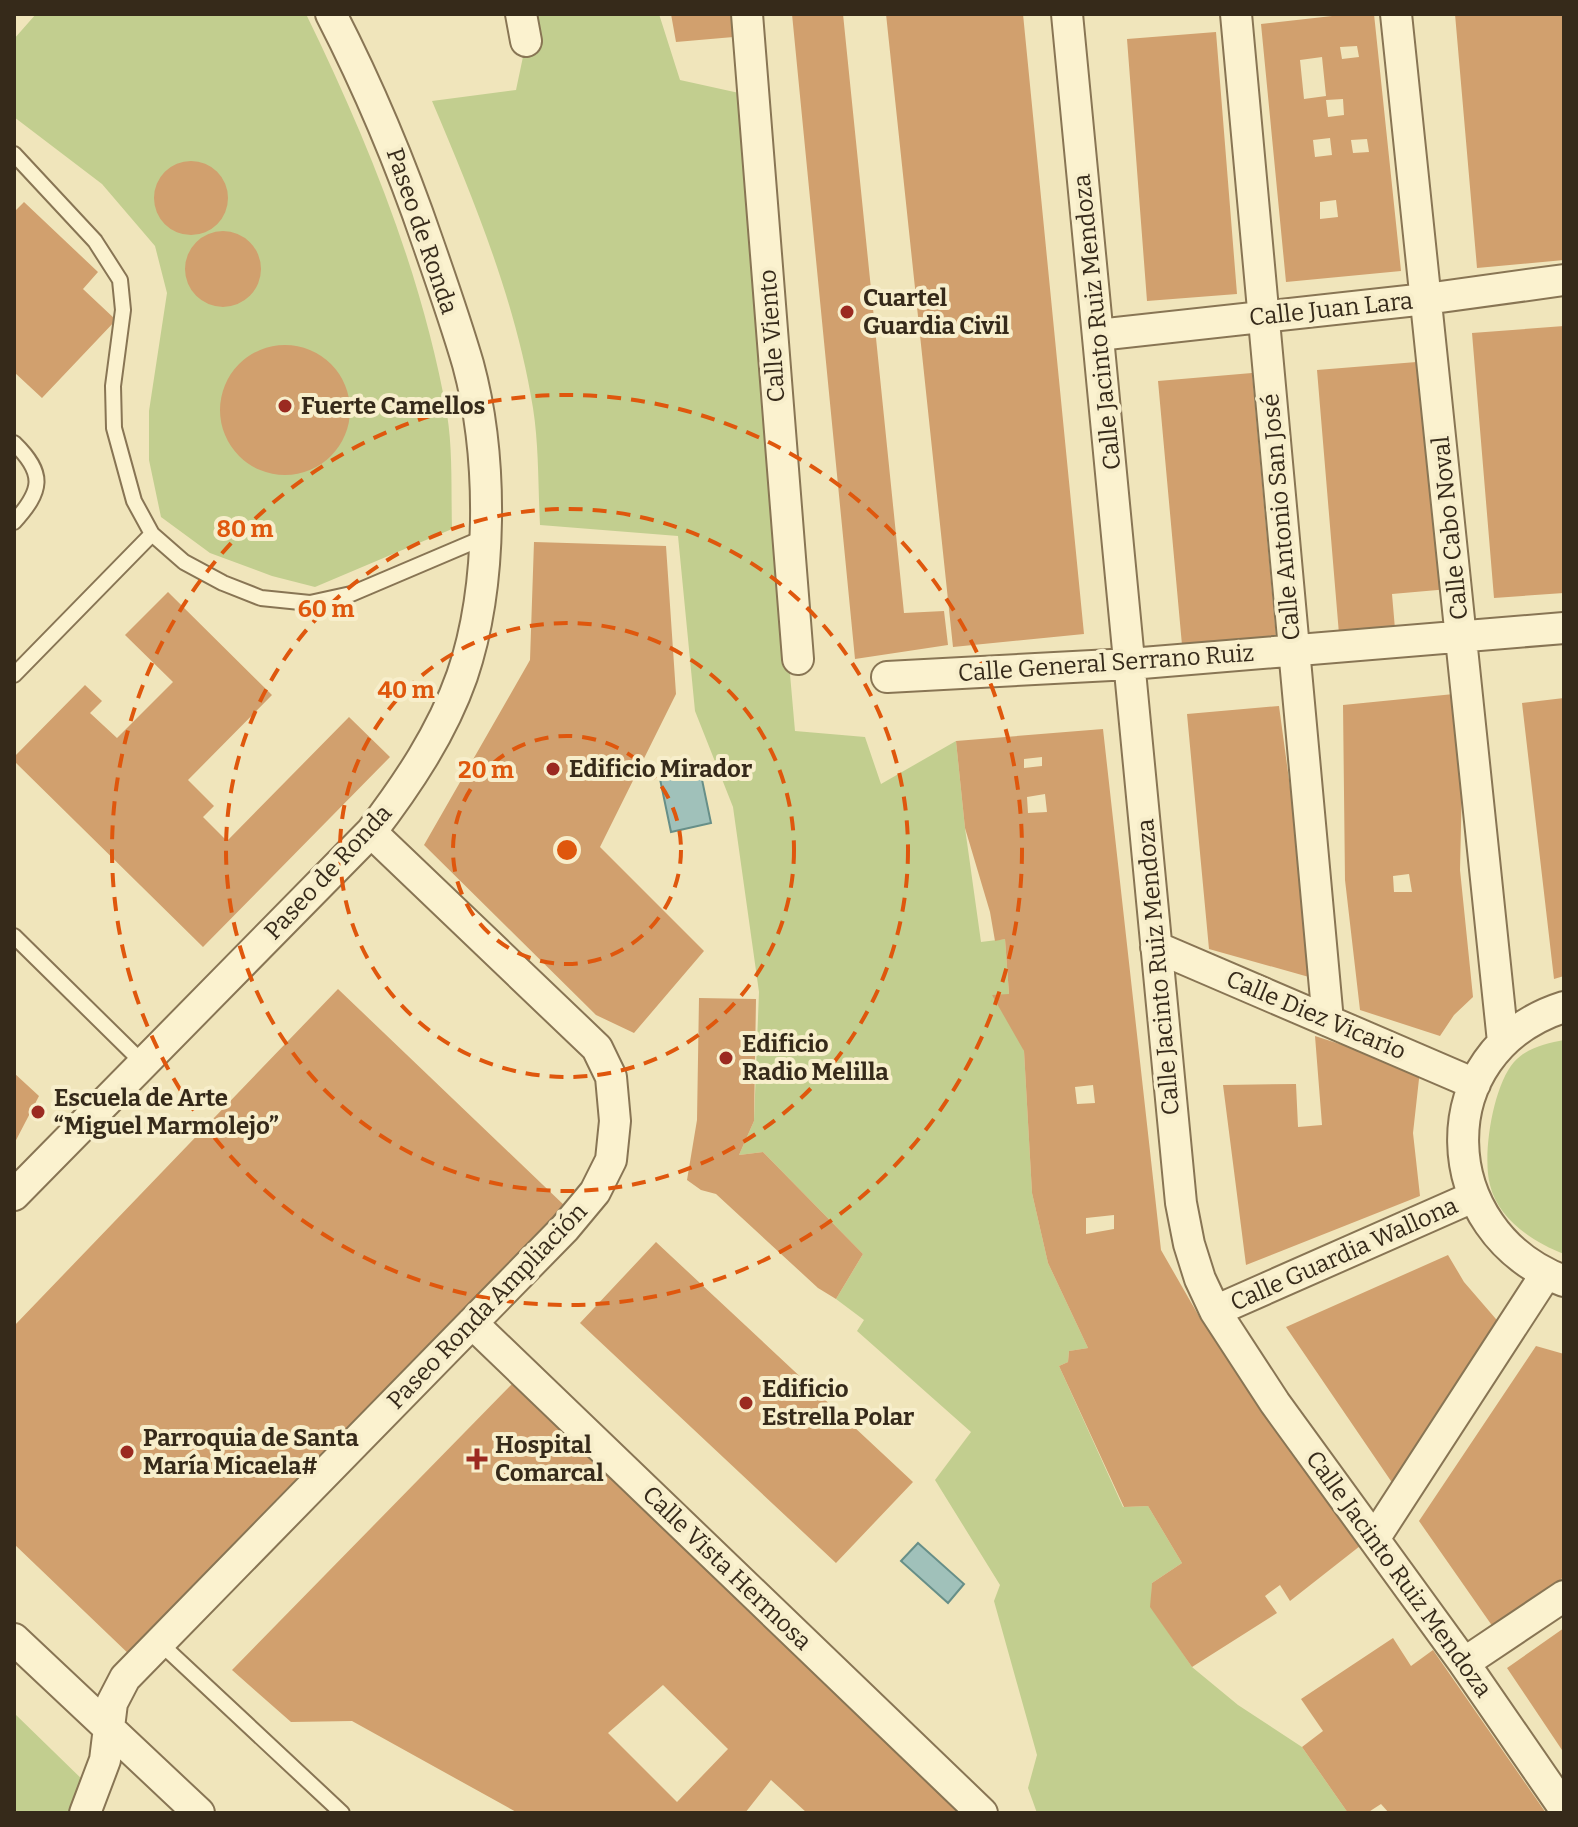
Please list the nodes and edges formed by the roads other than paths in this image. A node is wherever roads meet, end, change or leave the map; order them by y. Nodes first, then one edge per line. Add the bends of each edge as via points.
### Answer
1 (331, 14) edge
2 (747, 14) edge
3 (1067, 14) edge
4 (1236, 14) edge
5 (1396, 14) edge
6 (14, 154) edge
7 (1564, 280) edge
8 (1426, 299) junction
9 (1263, 317) junction
10 (1098, 335) junction
11 (14, 443) edge
12 (14, 522) edge
13 (152, 534) junction
14 (485, 537) junction
15 (1564, 628) edge
16 (1461, 636) junction
17 (14, 650) edge
18 (1293, 651) junction
19 (798, 659) dead end
20 (26, 662) junction
21 (1130, 664) junction
22 (14, 675) edge
23 (887, 677) dead end
24 (371, 832) junction
25 (14, 936) edge
26 (1156, 947) junction
27 (1564, 1007) edge
28 (1328, 1021) junction
29 (1503, 1042) junction
30 (143, 1063) junction
31 (1475, 1084) junction
32 (14, 1195) edge
33 (1473, 1197) junction
34 (1555, 1278) edge
35 (1215, 1311) junction
36 (472, 1323) junction
37 (1374, 1539) junction
38 (1564, 1596) edge
39 (14, 1639) edge
40 (160, 1643) junction
41 (1464, 1663) junction
42 (108, 1729) junction
43 (1562, 1801) edge
44 (85, 1813) edge
45 (199, 1813) edge
46 (342, 1813) edge
47 (982, 1813) edge

1 - 14 street, Paseo de Ronda via 401,164 468,366 482,440
2 - 19 street, Calle Viento
3 - 10 street, Calle Jacinto Ruiz Mendoza
4 - 9 street, Calle Antonio San José
5 - 8 street, Calle Cabo Noval
6 - 13 lane via 95,241 120,280 123,310 113,386 114,428 134,501
7 - 8 street, Calle Juan Lara
8 - 9 street, Calle Juan Lara
8 - 16 street, Calle Cabo Noval
9 - 10 street, Calle Juan Lara
9 - 18 street, Calle Antonio San José
10 - 21 street, Calle Jacinto Ruiz Mendoza
11 - 12 lane via 29,458 37,480 33,500
13 - 14 lane via 184,562 223,583 261,598 310,603 351,594
13 - 20 lane
14 - 24 street, Paseo de Ronda via 474,633 462,677 408,784
15 - 16 street, Calle General Serrano Ruiz
16 - 18 street, Calle General Serrano Ruiz
16 - 29 street, Calle Cabo Noval
17 - 20 lane
18 - 21 street, Calle General Serrano Ruiz
18 - 28 street, Calle Antonio San José
20 - 22 lane
21 - 23 street, Calle General Serrano Ruiz
21 - 26 street, Calle Jacinto Ruiz Mendoza
24 - 30 street, Paseo de Ronda
24 - 36 street, Paseo Ronda Ampliación via 597,1048 611,1077 611,1160 595,1192
25 - 30 lane
26 - 28 street, Calle Diez Vicario
26 - 35 street, Calle Jacinto Ruiz Mendoza via 1181,1203 1200,1279
27 - 29 street via 1536,1017
28 - 31 street, Calle Diez Vicario
29 - 31 street
30 - 32 street, Paseo de Ronda
31 - 33 street via 1463,1130
33 - 34 street via 1502,1242
33 - 35 street, Calle Guardia Wallona
34 - 37 street
35 - 37 street, Calle Jacinto Ruiz Mendoza
36 - 40 street, Paseo Ronda Ampliación
36 - 47 street, Calle Vista Hermosa
37 - 41 street, Calle Jacinto Ruiz Mendoza
38 - 41 street
39 - 42 street
40 - 42 street, Paseo Ronda Ampliación via 125,1678 112,1703
40 - 46 lane
41 - 43 street, Calle Jacinto Ruiz Mendoza
42 - 44 street, Paseo Ronda Ampliación via 105,1760
42 - 45 street

